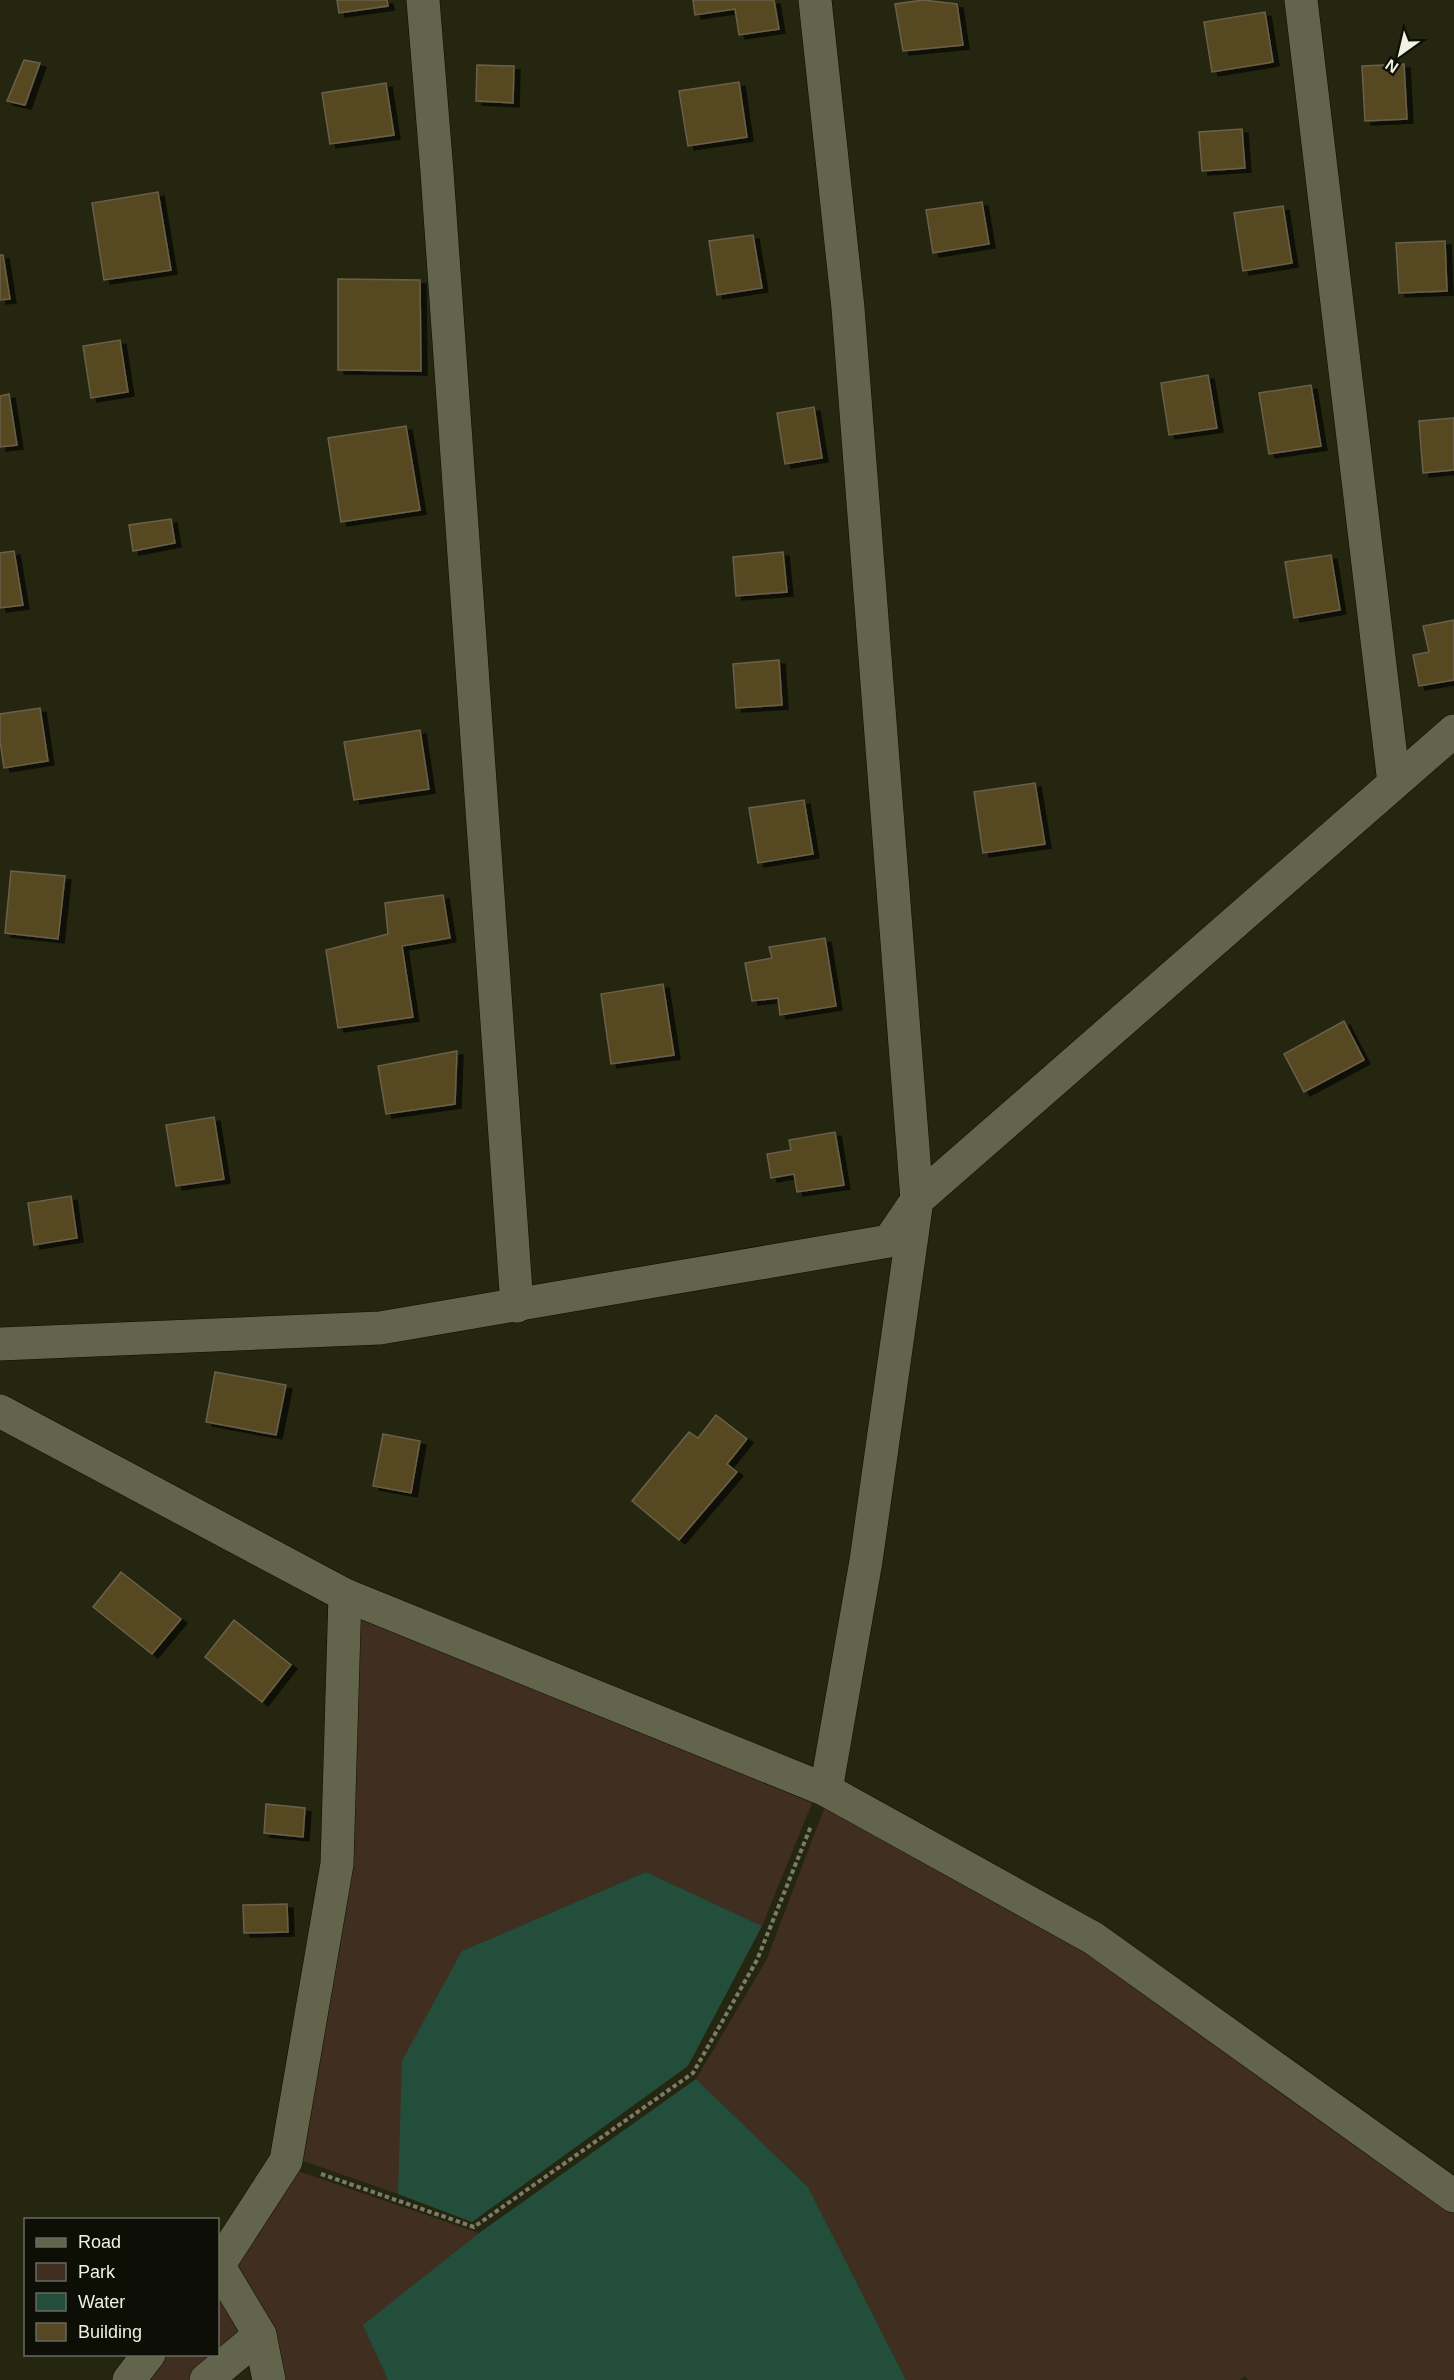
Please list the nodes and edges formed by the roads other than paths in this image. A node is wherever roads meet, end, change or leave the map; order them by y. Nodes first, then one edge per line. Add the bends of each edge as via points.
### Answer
1 (423, 0) edge
2 (814, 0) edge
3 (1301, 0) edge
4 (1454, 731) edge
5 (1395, 783) junction
6 (917, 1200) junction
7 (517, 1306) junction
8 (0, 1344) edge
9 (0, 1411) edge
10 (345, 1594) junction
11 (826, 1790) junction
12 (1454, 2196) edge
13 (219, 2264) edge
14 (219, 2268) edge
15 (260, 2335) junction
16 (148, 2356) edge
17 (129, 2380) edge
18 (206, 2380) edge
19 (269, 2380) edge

1 - 7 street
2 - 6 street via 848,308
3 - 5 street
4 - 5 street
5 - 6 street
6 - 7 street via 889,1241
6 - 11 street via 867,1561
7 - 8 street via 380,1328
9 - 10 street
10 - 11 street
10 - 13 street via 337,1864 286,2161
11 - 12 street via 1093,1938
14 - 15 street
15 - 18 street
15 - 19 street
16 - 17 street

